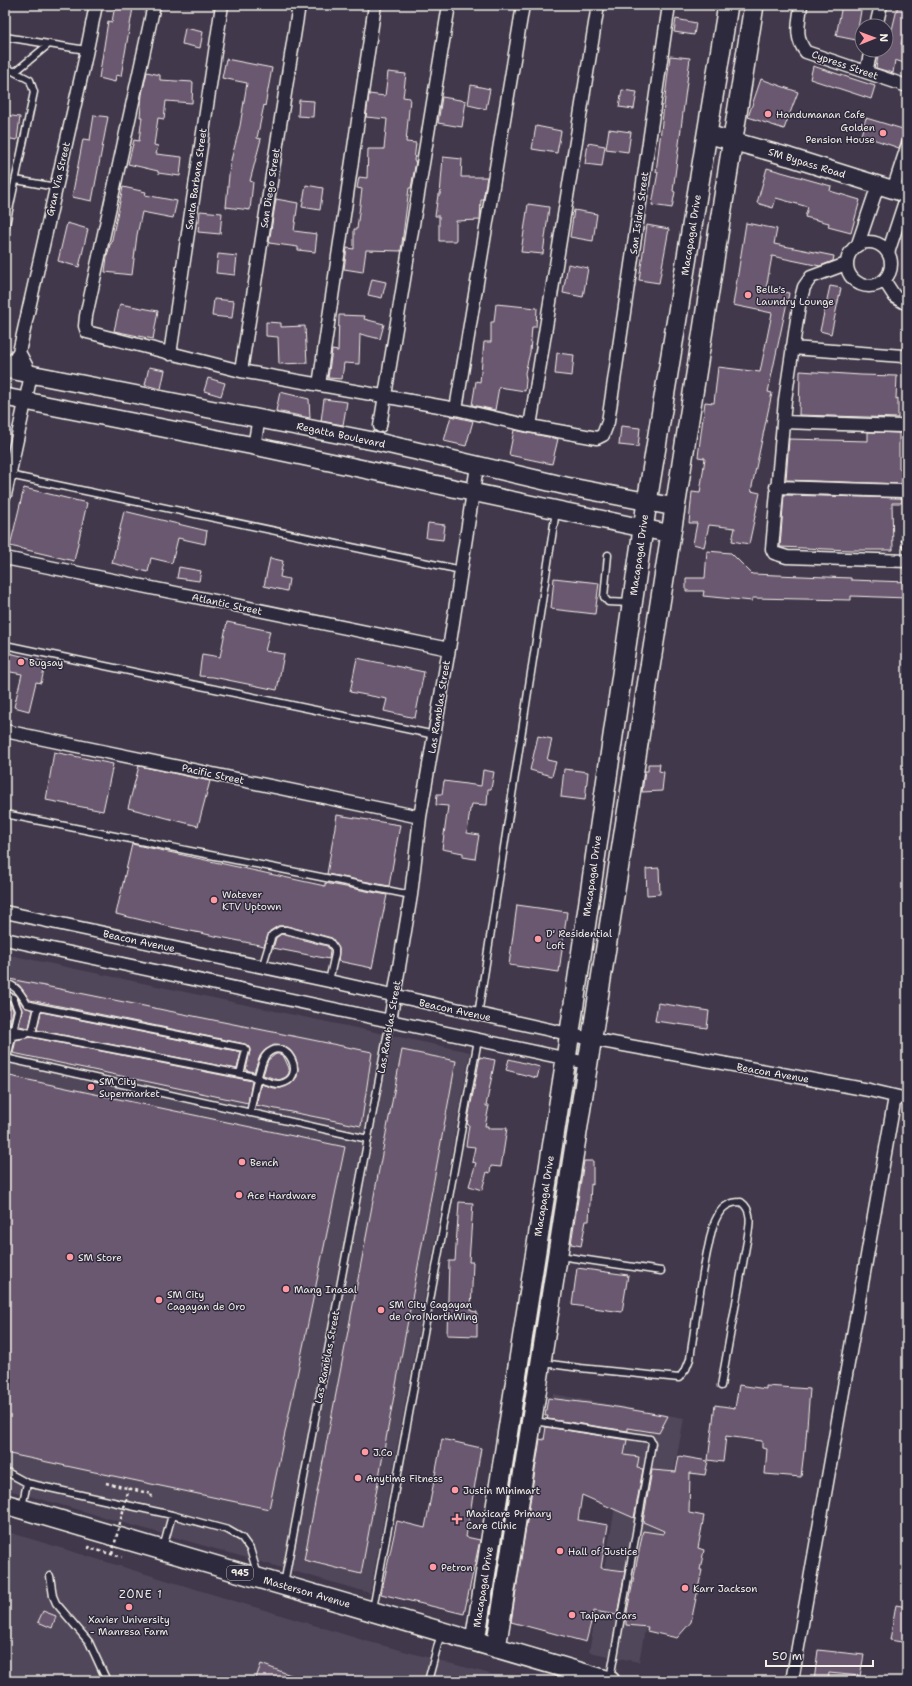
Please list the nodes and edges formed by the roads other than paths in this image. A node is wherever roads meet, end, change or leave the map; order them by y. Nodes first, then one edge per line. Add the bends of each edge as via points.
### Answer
1 (96, 5) edge
2 (154, 5) edge
3 (222, 5) edge
4 (299, 5) edge
5 (375, 5) edge
6 (449, 5) edge
7 (523, 5) edge
8 (598, 5) edge
9 (669, 5) edge
10 (728, 5) edge
11 (754, 5) edge
12 (801, 5) edge
13 (881, 5) edge
14 (878, 18) edge
15 (5, 37) edge
16 (49, 44) junction
17 (86, 50) junction
18 (869, 58) edge
19 (5, 66) edge
20 (15, 72) junction
21 (866, 72) junction
22 (907, 86) edge
23 (707, 134) junction
24 (732, 141) junction
25 (907, 147) edge
26 (16, 180) junction
27 (56, 187) junction
28 (896, 191) edge
29 (5, 228) edge
30 (858, 244) junction
31 (888, 253) junction
32 (846, 264) junction
33 (884, 280) junction
34 (907, 304) edge
35 (792, 348) junction
36 (18, 352) junction
37 (170, 354) junction
38 (903, 356) dead end
39 (5, 370) edge
40 (241, 371) junction
41 (31, 375) junction
42 (319, 385) junction
43 (384, 396) junction
44 (5, 397) edge
45 (26, 401) junction
46 (456, 409) junction
47 (259, 418) junction
48 (783, 422) junction
49 (904, 422) edge
50 (380, 426) dead end
51 (530, 426) junction
52 (254, 446) junction
53 (477, 466) junction
54 (9, 475) junction
55 (776, 487) junction
56 (902, 491) dead end
57 (473, 493) junction
58 (5, 495) edge
59 (647, 502) junction
60 (675, 507) junction
61 (556, 511) junction
62 (643, 529) junction
63 (671, 534) junction
64 (608, 555) dead end
65 (5, 558) edge
66 (902, 561) edge
67 (461, 570) junction
68 (632, 603) junction
69 (5, 644) edge
70 (449, 650) junction
71 (5, 731) edge
72 (435, 735) junction
73 (5, 814) edge
74 (420, 817) junction
75 (410, 895) junction
76 (5, 912) edge
77 (5, 939) edge
78 (262, 968) junction
79 (329, 981) junction
80 (5, 983) edge
81 (5, 994) edge
82 (394, 996) junction
83 (38, 1006) junction
84 (478, 1015) junction
85 (390, 1021) junction
86 (5, 1028) edge
87 (32, 1033) junction
88 (569, 1034) junction
89 (5, 1037) edge
90 (591, 1039) junction
91 (478, 1040) junction
92 (6, 1058) edge
93 (566, 1059) junction
94 (587, 1063) junction
95 (240, 1074) junction
96 (895, 1096) junction
97 (907, 1099) edge
98 (250, 1113) junction
99 (368, 1139) junction
100 (557, 1256) junction
101 (661, 1271) dead end
102 (540, 1362) junction
103 (721, 1386) dead end
104 (531, 1421) junction
105 (5, 1471) edge
106 (27, 1483) junction
107 (13, 1506) edge
108 (172, 1515) junction
109 (162, 1550) junction
110 (50, 1576) dead end
111 (259, 1578) junction
112 (283, 1585) junction
113 (372, 1611) junction
114 (441, 1631) junction
115 (475, 1641) junction
116 (496, 1648) junction
117 (107, 1681) edge
118 (428, 1681) edge
119 (610, 1681) edge
120 (792, 1681) edge

1 - 17 street, Gran Via Street
2 - 37 street via 85,326 87,332 92,334
3 - 37 street, Santa Barbara Street
4 - 40 street, San Diego Street
5 - 42 street
6 - 43 street
7 - 46 street
8 - 51 street
9 - 51 street, San Isidro Street via 608,422 603,435 597,438
10 - 23 main road, Macapagal Drive
11 - 24 main road
12 - 21 street, Cypress Street via 798,38 806,52
13 - 14 street
15 - 16 lane
16 - 17 lane
16 - 20 lane
17 - 27 street, Gran Via Street
18 - 21 street
19 - 20 lane
20 - 26 lane via 30,80 34,92
21 - 22 street, Cypress Street
23 - 24 street, SM Bypass Road
23 - 59 main road, Macapagal Drive
24 - 28 street, SM Bypass Road
24 - 60 main road
25 - 28 street
26 - 27 lane
26 - 29 lane
27 - 36 street, Gran Via Street
28 - 30 street
28 - 31 street
30 - 31 street via 875,242 883,246
30 - 32 street via 852,249
31 - 33 street via 891,262 890,272
32 - 33 street via 851,277 860,285 869,287
32 - 35 street via 810,277 799,306
33 - 34 street via 895,297
35 - 38 street
35 - 48 street
36 - 39 street, Gran Via Street
36 - 41 street
37 - 40 street
39 - 41 street, Regatta Boulevard
40 - 42 street
41 - 45 street
41 - 47 street, Regatta Boulevard
42 - 43 street
43 - 46 street
43 - 50 street
44 - 45 street
45 - 52 street
45 - 54 street
46 - 51 street
47 - 52 street
47 - 53 street, Regatta Boulevard
48 - 49 street
48 - 55 street
52 - 57 street
53 - 57 street, Las Ramblas Street
53 - 59 street, Regatta Boulevard
54 - 58 street
54 - 67 lane
55 - 56 street
55 - 66 street via 771,544 774,553 787,557
57 - 61 street
57 - 67 street, Las Ramblas Street
59 - 60 street, Regatta Boulevard
59 - 62 main road, Macapagal Drive
60 - 63 main road
61 - 62 street
61 - 84 lane
62 - 63 street
62 - 68 main road, Macapagal Drive
63 - 90 main road
64 - 68 lane via 604,597 608,602
65 - 70 street, Atlantic Street
67 - 70 street, Las Ramblas Street
68 - 88 main road, Macapagal Drive
69 - 72 lane
70 - 72 street, Las Ramblas Street
71 - 74 street, Pacific Street
72 - 74 street, Las Ramblas Street
73 - 75 lane
74 - 75 street, Las Ramblas Street
75 - 82 street, Las Ramblas Street
76 - 78 street, Beacon Avenue
77 - 85 street
78 - 79 street, Beacon Avenue
78 - 79 lane via 272,935 280,930 286,930 330,942 335,954
79 - 82 street, Beacon Avenue
80 - 83 lane via 12,984 18,989 27,1004
81 - 92 lane via 13,998 18,1010
82 - 84 street, Beacon Avenue
82 - 85 street, Las Ramblas Street
83 - 87 lane
83 - 95 lane via 244,1048 246,1050
84 - 88 street, Beacon Avenue
85 - 91 street
85 - 99 lane, Las Ramblas Street
86 - 87 lane
87 - 89 lane
87 - 95 lane
88 - 90 street, Beacon Avenue
88 - 93 main road, Macapagal Drive
90 - 94 main road
90 - 96 street, Beacon Avenue
91 - 93 street
91 - 113 lane
92 - 98 lane
93 - 94 street
93 - 115 main road, Macapagal Drive
94 - 100 main road
95 - 98 lane via 251,1076 257,1078 263,1079 275,1084 281,1084 292,1077 293,1063 291,1057 280,1050 273,1050 267,1054 260,1066 259,1075 257,1082 256,1090
96 - 97 street, Beacon Avenue
96 - 120 street
98 - 99 lane
99 - 112 lane, Las Ramblas Street
100 - 101 lane
100 - 102 main road
102 - 103 lane via 679,1378 690,1359 705,1262 717,1216 727,1205 741,1202 748,1210 750,1219
102 - 104 main road
104 - 116 main road
104 - 119 lane via 650,1439 652,1443
105 - 106 lane
106 - 107 lane
106 - 108 lane
107 - 109 main road, Masterson Avenue / 945
108 - 109 lane
108 - 111 lane via 228,1530 242,1538 250,1549
109 - 111 main road, Masterson Avenue / 945
110 - 117 lane via 56,1603 88,1642
111 - 112 main road, Masterson Avenue / 945
112 - 113 main road, Masterson Avenue / 945
113 - 114 main road, Masterson Avenue / 945
114 - 115 main road, Masterson Avenue / 945
114 - 118 lane
115 - 116 main road, Masterson Avenue / 945
116 - 119 main road, Masterson Avenue / 945

